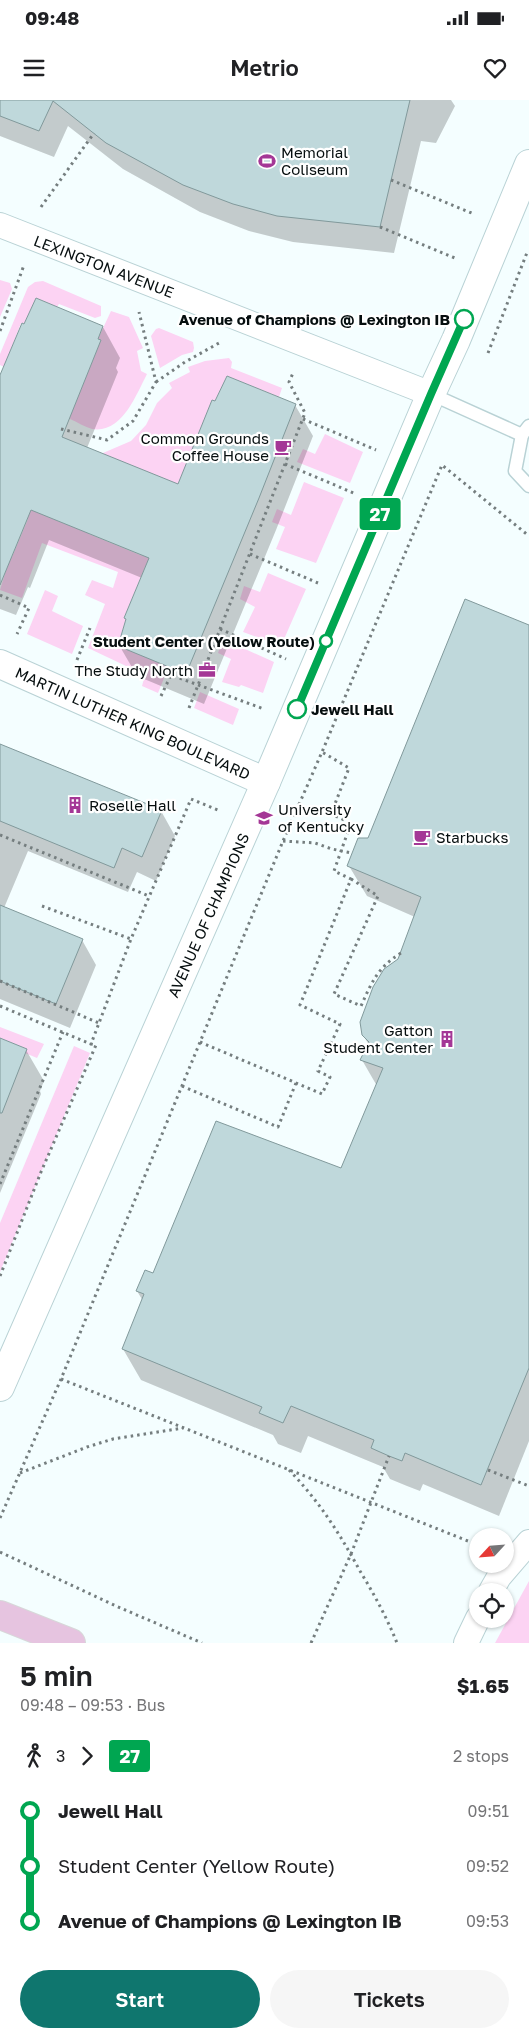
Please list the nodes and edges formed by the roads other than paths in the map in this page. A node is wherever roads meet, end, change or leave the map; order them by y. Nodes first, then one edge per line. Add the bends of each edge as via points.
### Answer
1 (529, 164) edge
2 (0, 225) edge
3 (431, 394) junction
4 (526, 430) edge
5 (529, 486) edge
6 (0, 664) edge
7 (266, 782) junction
8 (0, 1387) edge
9 (529, 1542) edge
10 (495, 1583) edge
11 (0, 1616) edge
12 (473, 1628) edge
13 (70, 1643) edge
14 (466, 1643) edge

1 - 3 main road, AVENUE OF CHAMPIONS
2 - 3 street, LEXINGTON AVENUE
3 - 4 lane
3 - 7 main road, AVENUE OF CHAMPIONS
4 - 5 lane via 516,471
6 - 7 main road, MARTIN LUTHER KING BOULEVARD
7 - 8 main road, AVENUE OF CHAMPIONS
9 - 10 street
11 - 13 main road
12 - 14 street

